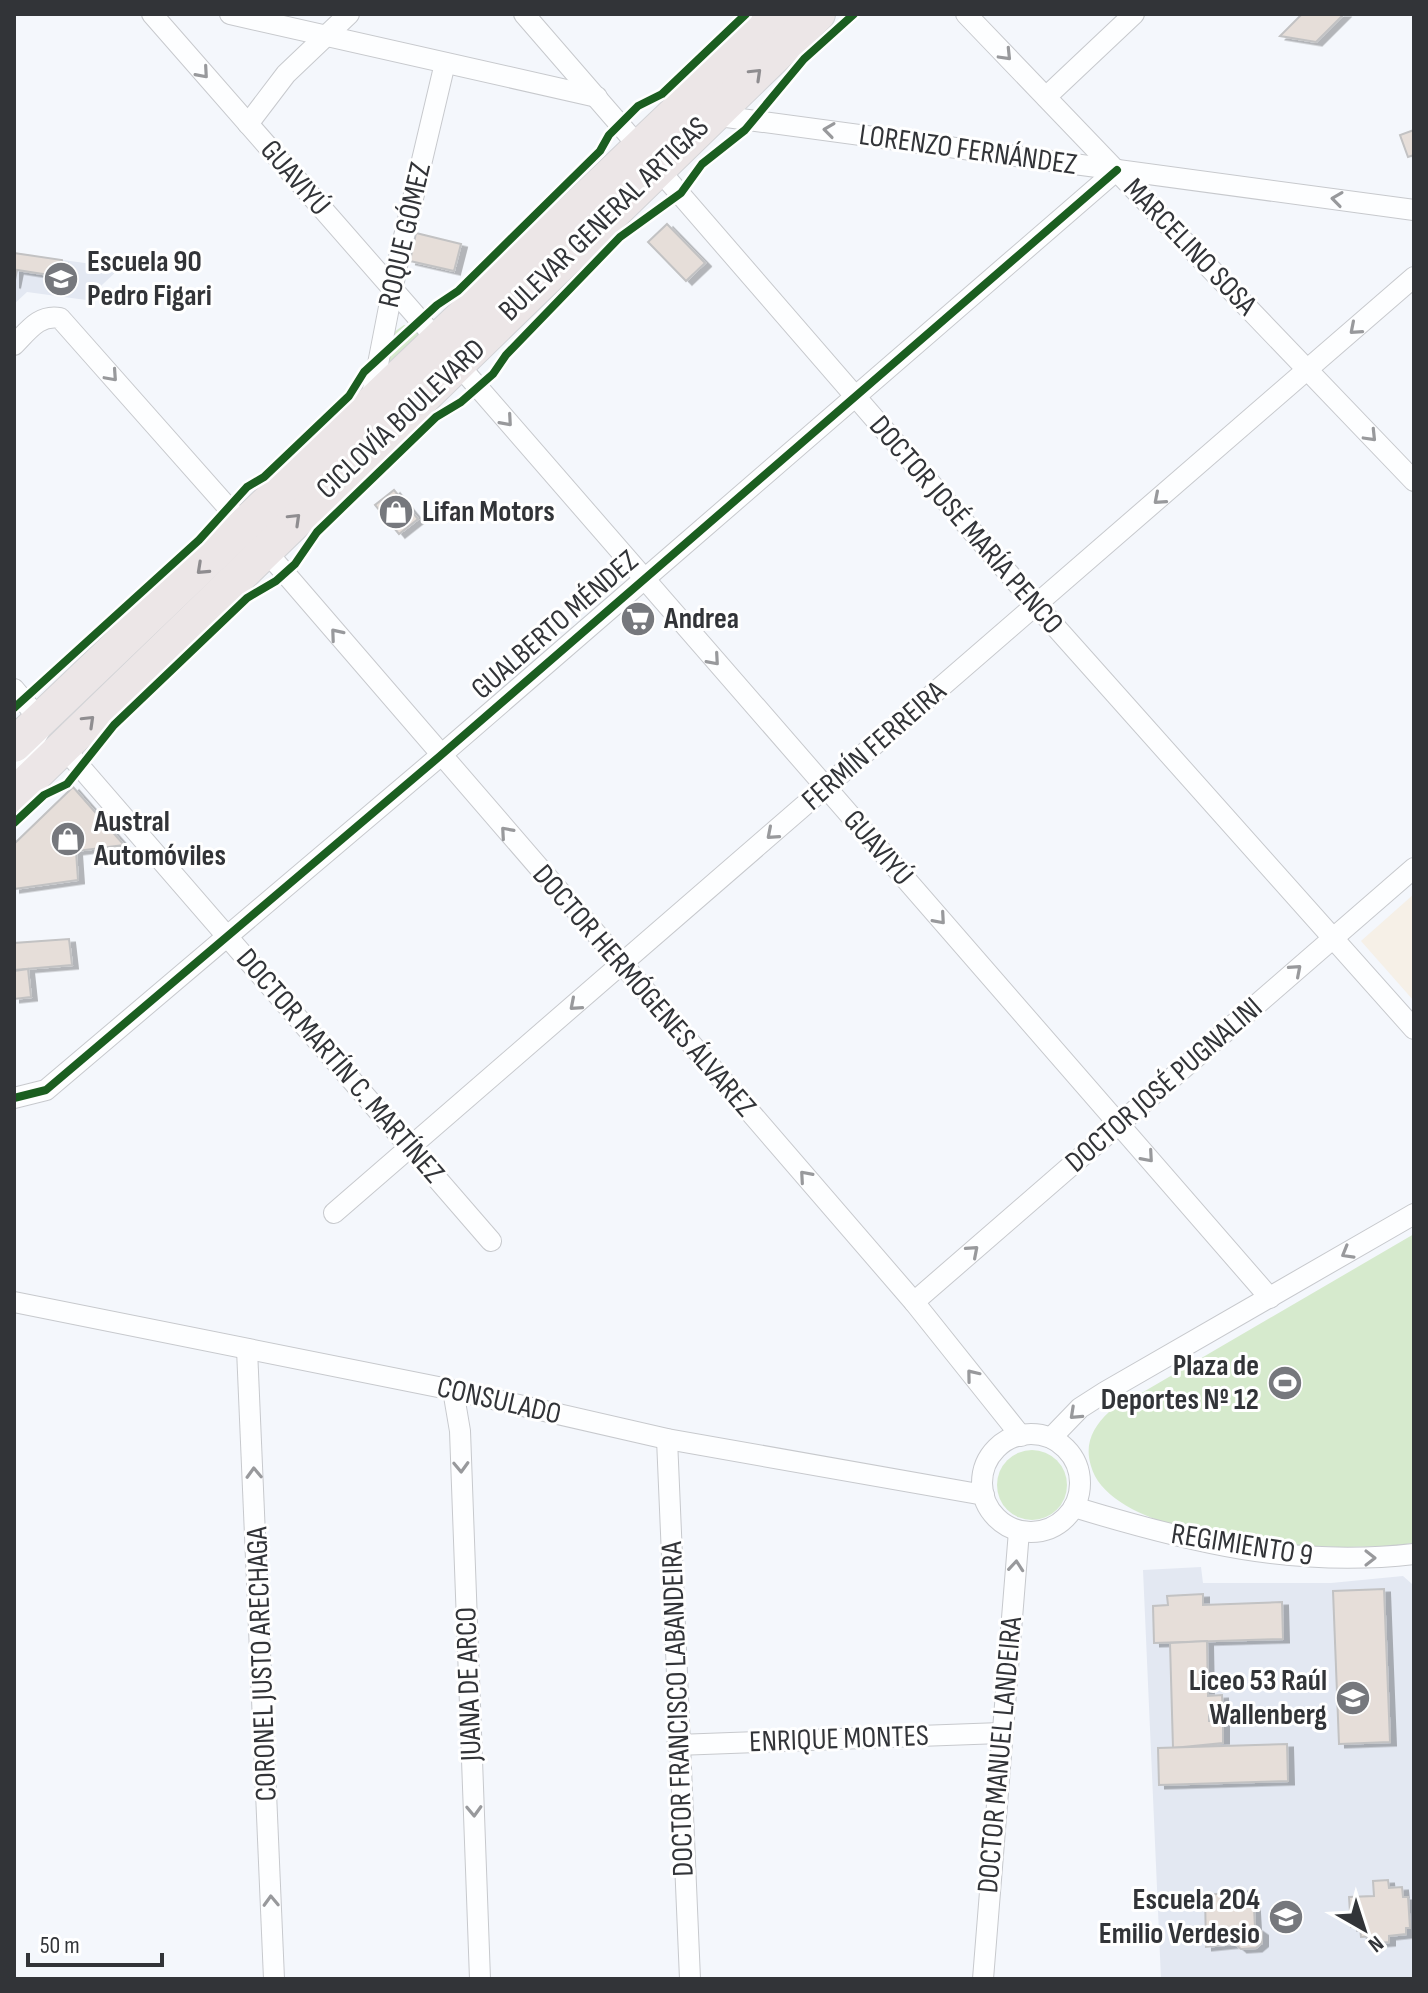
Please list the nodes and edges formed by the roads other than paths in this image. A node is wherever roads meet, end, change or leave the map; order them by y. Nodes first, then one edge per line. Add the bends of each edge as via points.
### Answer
1 (152, 14) edge
2 (230, 14) edge
3 (349, 14) edge
4 (524, 14) edge
5 (779, 14) edge
6 (818, 14) edge
7 (966, 14) edge
8 (1134, 14) edge
9 (326, 35) junction
10 (445, 63) junction
11 (597, 97) junction
12 (1046, 97) junction
13 (712, 115) junction
14 (248, 124) junction
15 (650, 156) junction
16 (1117, 170) junction
17 (1414, 210) edge
18 (1414, 277) edge
19 (392, 289) junction
20 (14, 345) edge
21 (447, 352) junction
22 (1307, 370) junction
23 (855, 398) junction
24 (370, 408) junction
25 (1414, 481) edge
26 (255, 539) junction
27 (645, 579) junction
28 (1036, 605) junction
29 (14, 689) edge
30 (40, 720) junction
31 (14, 745) edge
32 (63, 747) junction
33 (440, 756) junction
34 (14, 766) edge
35 (826, 788) junction
36 (14, 795) edge
37 (1414, 868) edge
38 (230, 937) junction
39 (1333, 938) junction
40 (622, 965) junction
41 (1414, 1029) edge
42 (14, 1098) edge
43 (1118, 1124) junction
44 (410, 1148) junction
45 (334, 1213) dead end
46 (1414, 1214) edge
47 (491, 1241) dead end
48 (1270, 1298) junction
49 (14, 1302) edge
50 (914, 1302) junction
51 (247, 1349) junction
52 (453, 1390) junction
53 (1021, 1436) junction
54 (1051, 1438) junction
55 (667, 1439) junction
56 (984, 1495) junction
57 (1074, 1507) junction
58 (1019, 1531) junction
59 (1414, 1554) edge
60 (1001, 1733) junction
61 (677, 1745) junction
62 (274, 1979) edge
63 (480, 1979) edge
64 (690, 1979) edge
65 (983, 1979) edge

1 -> 14 street, GUAVIYÚ
2 - 9 street
3 - 9 street
4 - 11 street, DOCTOR JOSÉ MARÍA PENCO
5 - 15 main road, BULEVAR GENERAL ARTIGAS
13 -> 6 main road, BULEVAR GENERAL ARTIGAS
7 -> 12 street, MARCELINO SOSA
8 - 12 street
9 - 10 street
9 - 14 street via 286,74
10 - 11 street
10 - 19 street, ROQUE GÓMEZ
11 - 15 street, DOCTOR JOSÉ MARÍA PENCO
12 - 16 street, MARCELINO SOSA
13 - 15 main road, BULEVAR GENERAL ARTIGAS
16 -> 13 street, LORENZO FERNÁNDEZ
14 - 19 street, GUAVIYÚ
15 - 21 main road, BULEVAR GENERAL ARTIGAS
15 - 23 street, DOCTOR JOSÉ MARÍA PENCO
17 -> 16 street, LORENZO FERNÁNDEZ
16 - 22 street, MARCELINO SOSA
16 - 23 street, GUALBERTO MÉNDEZ
18 -> 22 street, FERMÍN FERREIRA
19 - 21 street, GUAVIYÚ
19 - 24 street, ROQUE GÓMEZ
20 -> 26 street, DOCTOR HERMÓGENES ÁLVAREZ via 38,321 60,318
21 - 24 main road, BULEVAR GENERAL ARTIGAS
26 -> 21 main road, BULEVAR GENERAL ARTIGAS
21 -> 27 street, GUAVIYÚ
22 -> 25 street, MARCELINO SOSA
22 -> 28 street, FERMÍN FERREIRA
23 - 27 street, GUALBERTO MÉNDEZ
23 - 28 street, DOCTOR JOSÉ MARÍA PENCO
24 - 26 main road, BULEVAR GENERAL ARTIGAS
26 -> 30 main road, BULEVAR GENERAL ARTIGAS
32 -> 26 main road, BULEVAR GENERAL ARTIGAS
33 -> 26 street, DOCTOR HERMÓGENES ÁLVAREZ
27 - 33 street, GUALBERTO MÉNDEZ
27 -> 35 street, GUAVIYÚ
28 - 35 street, FERMÍN FERREIRA
28 - 39 street, DOCTOR JOSÉ MARÍA PENCO
29 - 30 street
30 - 31 main road, BULEVAR GENERAL ARTIGAS
30 - 34 main road, BULEVAR GENERAL ARTIGAS
32 - 36 main road, BULEVAR GENERAL ARTIGAS
32 - 38 street, DOCTOR MARTÍN C. MARTÍNEZ
33 - 38 street, GUALBERTO MÉNDEZ
40 -> 33 street, DOCTOR HERMÓGENES ÁLVAREZ
35 -> 40 street, FERMÍN FERREIRA
35 -> 43 street, GUAVIYÚ
37 - 39 street, DOCTOR JOSÉ PUGNALINI
38 - 42 street, GUALBERTO MÉNDEZ via 46,1090
38 - 44 street, DOCTOR MARTÍN C. MARTÍNEZ
39 - 41 street, DOCTOR JOSÉ MARÍA PENCO
43 -> 39 street, DOCTOR JOSÉ PUGNALINI
40 -> 44 street, FERMÍN FERREIRA
50 -> 40 street, DOCTOR HERMÓGENES ÁLVAREZ
43 -> 48 street, GUAVIYÚ
50 -> 43 street, DOCTOR JOSÉ PUGNALINI
44 - 45 street, FERMÍN FERREIRA
44 - 47 street, DOCTOR MARTÍN C. MARTÍNEZ
46 -> 48 street
48 -> 54 street via 1080,1408
49 - 51 street, CONSULADO
53 -> 50 street, DOCTOR HERMÓGENES ÁLVAREZ
51 - 52 street, CONSULADO
62 -> 51 street, CORONEL JUSTO ARECHAGA
52 - 55 street, CONSULADO
52 -> 63 street, JUANA DE ARCO via 460,1431
53 - 54 street
53 - 56 street via 1001,1445 987,1462
54 - 57 street via 1076,1462 1080,1485
55 - 56 street, CONSULADO
55 - 61 street, DOCTOR FRANCISCO LABANDEIRA
56 - 58 street via 994,1514
57 - 58 street via 1046,1530
57 -> 59 street, REGIMIENTO 9 via 1249,1552 1331,1558
60 -> 58 street, DOCTOR MANUEL LANDEIRA
60 - 61 street, ENRIQUE MONTES
60 - 65 street, DOCTOR MANUEL LANDEIRA
61 - 64 street, DOCTOR FRANCISCO LABANDEIRA

